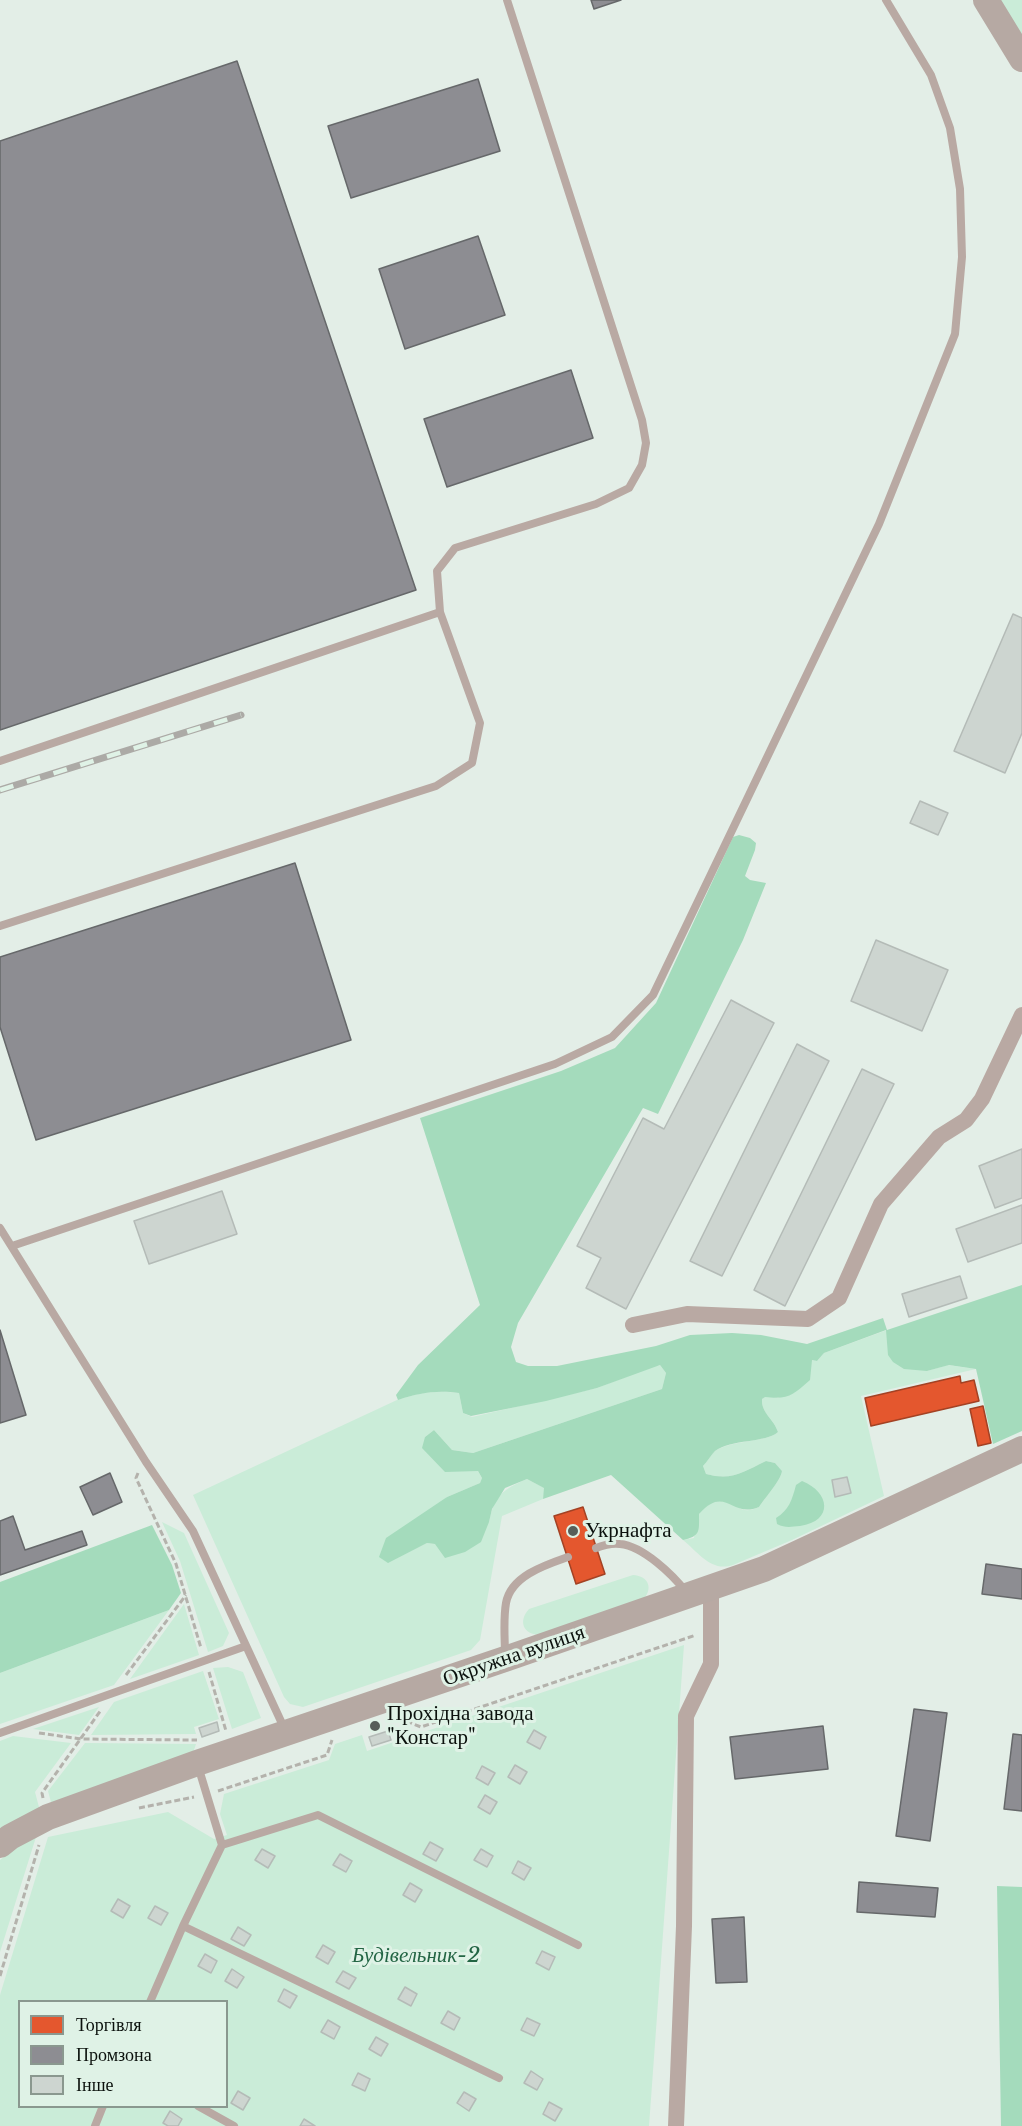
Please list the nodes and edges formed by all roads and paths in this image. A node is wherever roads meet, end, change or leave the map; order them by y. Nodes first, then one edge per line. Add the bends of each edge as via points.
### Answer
1 (507, 0) edge
2 (886, 0) edge
3 (986, 0) edge
4 (1022, 58) edge
5 (440, 612) junction
6 (0, 760) edge
7 (0, 926) edge
8 (1022, 1015) edge
9 (0, 1228) edge
10 (12, 1246) junction
11 (633, 1325) dead end
12 (1022, 1449) edge
13 (146, 1462) junction
14 (596, 1548) dead end
15 (568, 1557) dead end
16 (700, 1591) junction
17 (711, 1630) junction
18 (246, 1646) junction
19 (505, 1659) junction
20 (205, 1660) junction
21 (392, 1720) dead end
22 (12, 1729) junction
23 (286, 1732) junction
24 (0, 1733) edge
25 (219, 1733) dead end
26 (205, 1738) dead end
27 (332, 1740) dead end
28 (197, 1762) junction
29 (207, 1795) junction
30 (138, 1808) dead end
31 (48, 1817) junction
32 (0, 1845) edge
33 (222, 1845) junction
34 (183, 1926) junction
35 (578, 1945) dead end
36 (0, 1976) edge
37 (150, 2000) edge
38 (499, 2078) dead end
39 (102, 2108) edge
40 (202, 2108) edge
41 (95, 2126) edge
42 (234, 2126) edge
43 (676, 2126) edge

1 - 5 lane via 642,420 646,443 642,465 629,488 596,504 454,548 437,570
2 - 10 lane via 931,75 950,128 960,189 962,257 955,334 879,524 653,995 612,1037 555,1064
3 - 4 main road
5 - 6 lane
5 - 7 lane via 480,723 472,763 436,786
8 - 11 street via 982,1099 966,1120 939,1137 881,1204 839,1298 808,1319 687,1314
9 - 10 lane
10 - 13 lane
12 - 16 main road, Окружна вулиця via 764,1569
13 - 18 lane via 193,1531
13 - 20 path via 135,1478 176,1564
14 - 16 lane via 623,1544 648,1557 676,1580
15 - 19 lane via 534,1570 513,1588 506,1601
16 - 17 street
16 - 19 main road, Окружна вулиця
17 - 21 path via 421,1727 400,1717
17 - 43 street via 711,1664 686,1716 684,1926
18 - 20 lane
18 - 23 lane
19 - 23 main road, Окружна вулиця
20 - 22 lane
20 - 25 path via 227,1731
22 - 24 lane
22 - 26 path via 81,1739
23 - 28 main road, Окружна вулиця
27 - 29 path via 327,1755
28 - 29 lane
28 - 31 main road, Окружна вулиця
29 - 30 path
29 - 33 lane
31 - 32 main road, Окружна вулиця
31 - 36 path
33 - 34 lane
33 - 35 lane via 318,1815
34 - 37 lane
34 - 38 lane
39 - 41 lane
40 - 42 lane

